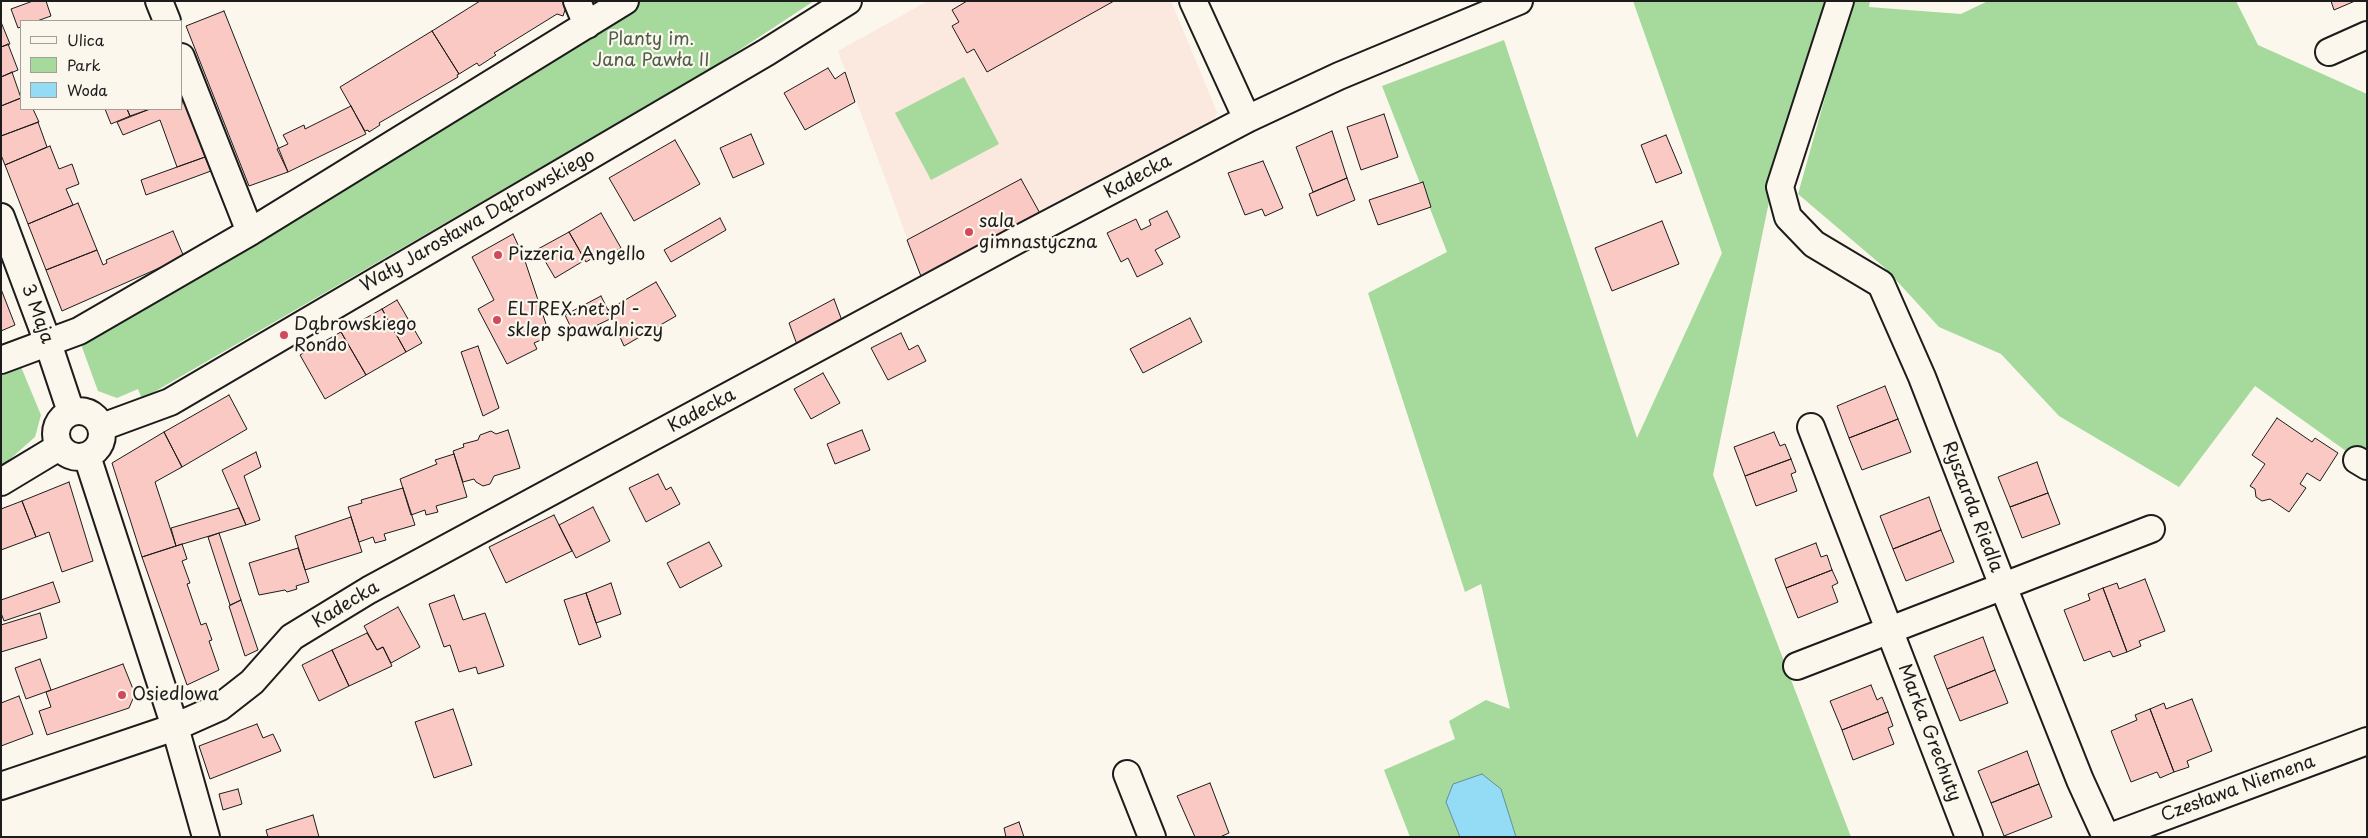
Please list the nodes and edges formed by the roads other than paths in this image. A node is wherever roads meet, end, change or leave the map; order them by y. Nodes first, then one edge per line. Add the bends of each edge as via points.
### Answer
1 (159, 1) edge
2 (577, 1) edge
3 (625, 1) edge
4 (848, 1) edge
5 (1193, 1) edge
6 (1519, 1) edge
7 (1840, 1) edge
8 (167, 20) edge
9 (587, 25) junction
10 (2367, 35) edge
11 (2330, 52) dead end
12 (182, 60) edge
13 (1247, 119) junction
14 (1, 217) edge
15 (250, 232) junction
16 (48, 343) junction
17 (1, 360) edge
18 (71, 412) junction
19 (102, 427) junction
20 (1811, 427) dead end
21 (59, 447) junction
22 (88, 456) junction
23 (1, 482) edge
24 (2151, 529) dead end
25 (2003, 586) junction
26 (1889, 630) junction
27 (1797, 666) dead end
28 (175, 727) junction
29 (2367, 741) edge
30 (1127, 774) dead end
31 (1, 786) edge
32 (206, 837) edge
33 (1152, 837) edge
34 (1968, 837) edge
35 (2106, 837) edge
36 (2110, 837) edge

1 - 8 street
2 - 9 street
3 - 9 street
4 - 19 street, Wały Jarosława Dąbrowskiego via 768,52 170,402
5 - 13 street
6 - 13 street, Kadecka via 1338,76
7 - 25 street, Ryszarda Riedla via 1780,187 1788,217 1814,244 1882,284 1922,376
9 - 15 street
10 - 11 street
12 - 15 street
13 - 28 street, Kadecka via 369,590 292,637 252,682 220,707
14 - 16 street, 3 Maja
15 - 16 street via 79,330
16 - 17 street
16 - 18 street, 3 Maja
18 - 19 street via 88,412
18 - 21 street via 57,426
19 - 22 street via 100,446
20 - 26 street, Marka Grechuty
21 - 22 street via 77,458
21 - 23 street
22 - 28 street
24 - 25 street
25 - 26 street
25 - 35 street, Ryszarda Riedla
26 - 27 street
26 - 34 street, Marka Grechuty
28 - 31 street, Kadecka
28 - 32 street
29 - 36 street, Czesława Niemena
30 - 33 street

